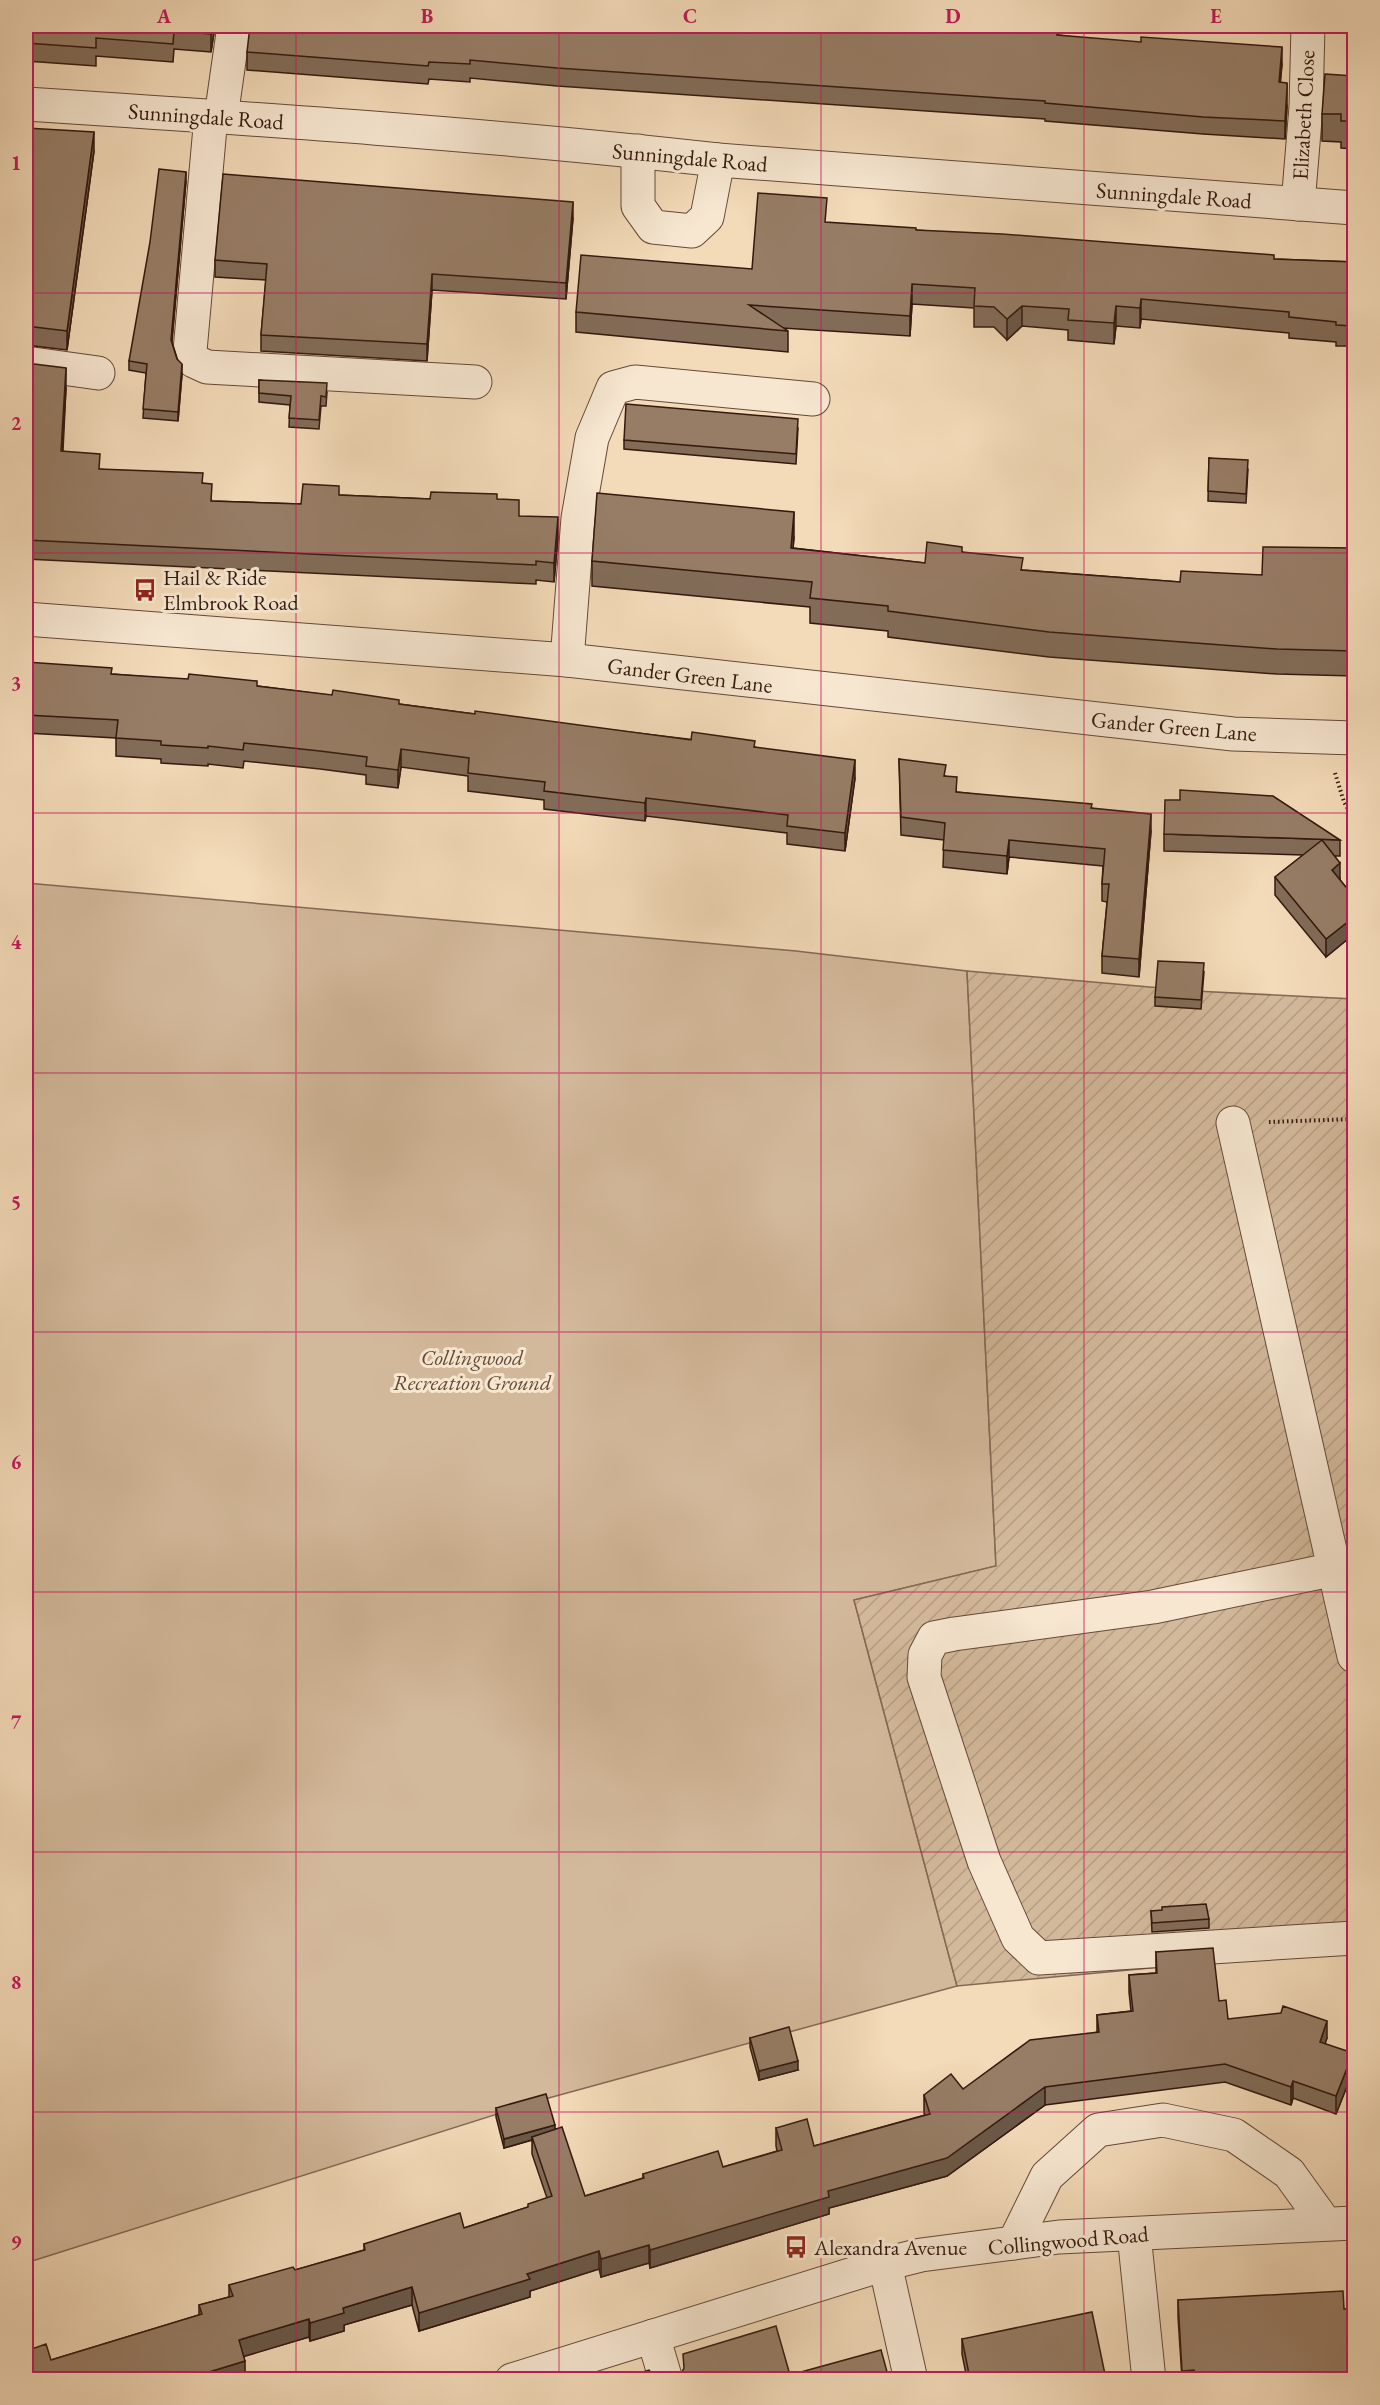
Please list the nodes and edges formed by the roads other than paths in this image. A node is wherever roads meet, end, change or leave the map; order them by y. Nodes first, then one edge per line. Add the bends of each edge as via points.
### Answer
1 (234, 26) edge
2 (1308, 26) edge
3 (26, 104) edge
4 (216, 116) junction
5 (638, 151) junction
6 (718, 160) junction
7 (1298, 204) junction
8 (1354, 208) edge
9 (26, 363) edge
10 (98, 373) dead end
11 (475, 382) dead end
12 (813, 399) dead end
13 (26, 620) edge
14 (567, 660) junction
15 (1342, 737) edge
16 (1233, 1123) road end
17 (1344, 1566) edge
18 (1354, 1656) edge
19 (1354, 1938) edge
20 (1340, 2223) edge
21 (1134, 2234) junction
22 (1014, 2243) junction
23 (885, 2264) junction
24 (653, 2336) junction
25 (512, 2379) edge
26 (666, 2379) edge
27 (911, 2379) edge
28 (1149, 2379) edge

1 - 4 street
2 - 7 street, Elizabeth Close
3 - 4 street, Sunningdale Road
4 - 5 street, Sunningdale Road
4 - 11 street via 190,351 194,361 207,367
5 - 6 street, Sunningdale Road
5 - 6 street via 638,206 653,227 692,231 707,217
6 - 7 street, Sunningdale Road
7 - 8 street, Sunningdale Road
9 - 10 street
12 - 14 street via 634,382 613,388 592,438 578,518
13 - 14 street, Gander Green Lane
14 - 15 street, Gander Green Lane via 1233,734
16 - 17 street
17 - 18 street
17 - 19 street via 1153,1607 934,1638 925,1654 924,1677 984,1861 1018,1938 1039,1958
20 - 21 street, Collingwood Road
20 - 22 street via 1289,2173 1234,2135 1163,2120 1098,2130 1047,2176
21 - 22 street, Collingwood Road
21 - 28 street
22 - 23 street, Collingwood Road via 921,2255
23 - 24 street, Collingwood Road
23 - 27 street
24 - 25 street, Collingwood Road
24 - 26 street

